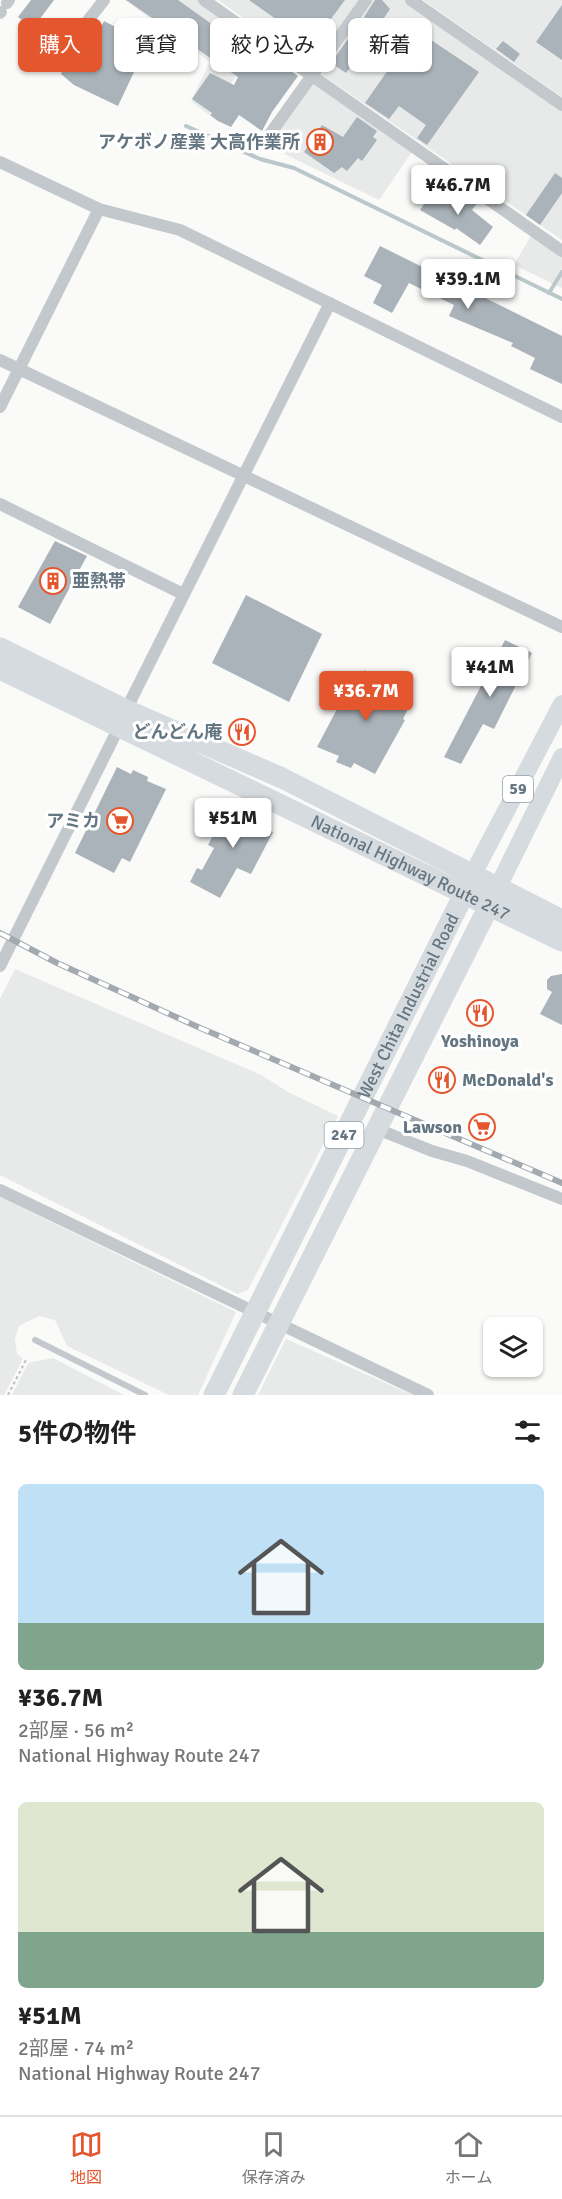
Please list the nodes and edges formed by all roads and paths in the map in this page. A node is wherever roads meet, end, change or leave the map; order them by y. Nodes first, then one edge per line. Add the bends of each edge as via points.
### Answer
1 (104, 0) edge
2 (204, 0) edge
3 (366, 0) edge
4 (411, 0) edge
5 (90, 18) edge
6 (313, 75) junction
7 (562, 105) edge
8 (265, 141) dead end
9 (0, 162) edge
10 (99, 209) junction
11 (562, 251) edge
12 (330, 303) junction
13 (0, 360) edge
14 (19, 369) junction
15 (0, 407) edge
16 (562, 417) edge
17 (242, 477) junction
18 (0, 504) edge
19 (183, 594) junction
20 (562, 627) edge
21 (0, 648) edge
22 (0, 669) edge
23 (562, 704) edge
24 (123, 718) junction
25 (562, 756) edge
26 (473, 874) junction
27 (465, 893) junction
28 (494, 897) junction
29 (562, 920) edge
30 (562, 941) edge
31 (0, 966) edge
32 (377, 1129) junction
33 (0, 1190) edge
34 (562, 1199) edge
35 (256, 1311) junction
36 (278, 1325) junction
37 (35, 1340) dead end
38 (26, 1360) dead end
39 (8, 1395) edge
40 (145, 1395) edge
41 (214, 1395) edge
42 (243, 1395) edge
43 (428, 1395) edge

1 - 5 street
2 - 6 street
3 - 6 street
4 - 7 street
6 - 8 street
6 - 11 street
9 - 10 street
10 - 12 street via 180,230
10 - 14 street
12 - 16 street
12 - 17 street
13 - 14 street
14 - 15 street
14 - 17 street
17 - 19 street
17 - 20 street
18 - 19 street
19 - 24 street
21 - 24 highway, National Highway Route 247
22 - 24 highway, National Highway Route 247
23 - 26 main road, 59
24 - 26 highway, National Highway Route 247 via 282,778
24 - 27 highway, National Highway Route 247
24 - 31 street
25 - 28 main road, 59
26 - 27 highway, West Chita Industrial Road / 247
26 - 28 highway, National Highway Route 247
27 - 28 highway, National Highway Route 247
27 - 35 highway, West Chita Industrial Road / 247
28 - 29 highway, National Highway Route 247
28 - 30 highway, National Highway Route 247
28 - 32 highway, West Chita Industrial Road / 247
32 - 34 street
32 - 36 highway, West Chita Industrial Road / 247
33 - 35 street
35 - 36 street
35 - 41 highway, West Chita Industrial Road / 247
36 - 42 highway, West Chita Industrial Road / 247
36 - 43 street
37 - 40 lane
38 - 39 path

